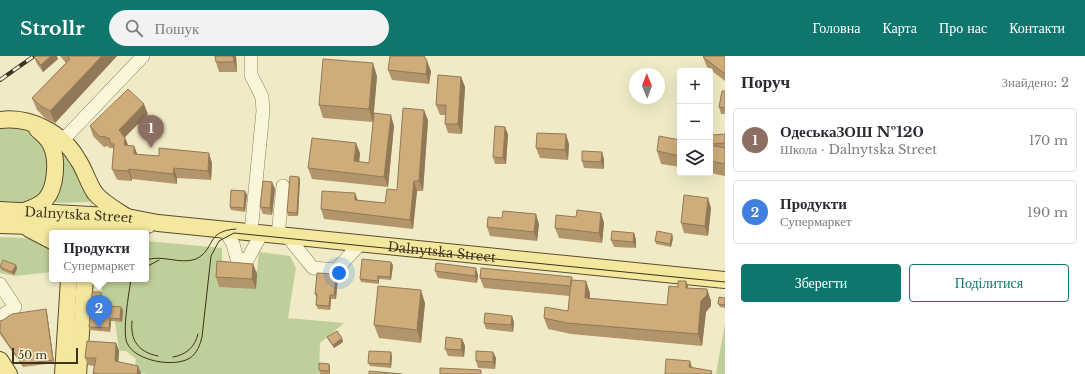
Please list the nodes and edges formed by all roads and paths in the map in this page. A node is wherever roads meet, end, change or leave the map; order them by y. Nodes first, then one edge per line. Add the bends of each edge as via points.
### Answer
1 (143, 56) edge
2 (251, 56) edge
3 (0, 120) edge
4 (29, 123) junction
5 (63, 140) junction
6 (283, 186) dead end
7 (0, 210) edge
8 (19, 219) junction
9 (0, 225) edge
10 (122, 226) edge
11 (225, 230) junction
12 (270, 234) junction
13 (49, 239) edge
14 (361, 243) junction
15 (725, 280) edge
16 (69, 282) edge
17 (85, 282) edge
18 (0, 284) edge
19 (0, 317) edge
20 (0, 360) edge
21 (9, 374) edge
22 (63, 374) edge
23 (78, 374) edge

1 - 5 lane
2 - 12 lane via 251,75 262,97
3 - 4 main road
4 - 5 main road via 46,129
4 - 8 main road via 47,138 51,145 54,159 53,178 46,199
5 - 10 main road via 78,160 96,194
6 - 12 lane
7 - 8 main road, Dalnytska Street
8 - 9 main road, Dalnytska Street
8 - 10 main road, Dalnytska Street
8 - 13 main road
10 - 11 main road, Dalnytska Street via 158,224
11 - 12 main road, Dalnytska Street
11 - 12 lane via 233,244 237,259 247,260
12 - 14 main road, Dalnytska Street
12 - 14 lane via 313,268 336,270
14 - 15 main road, Dalnytska Street
16 - 22 main road
17 - 23 main road
18 - 19 lane via 15,307
20 - 21 main road

